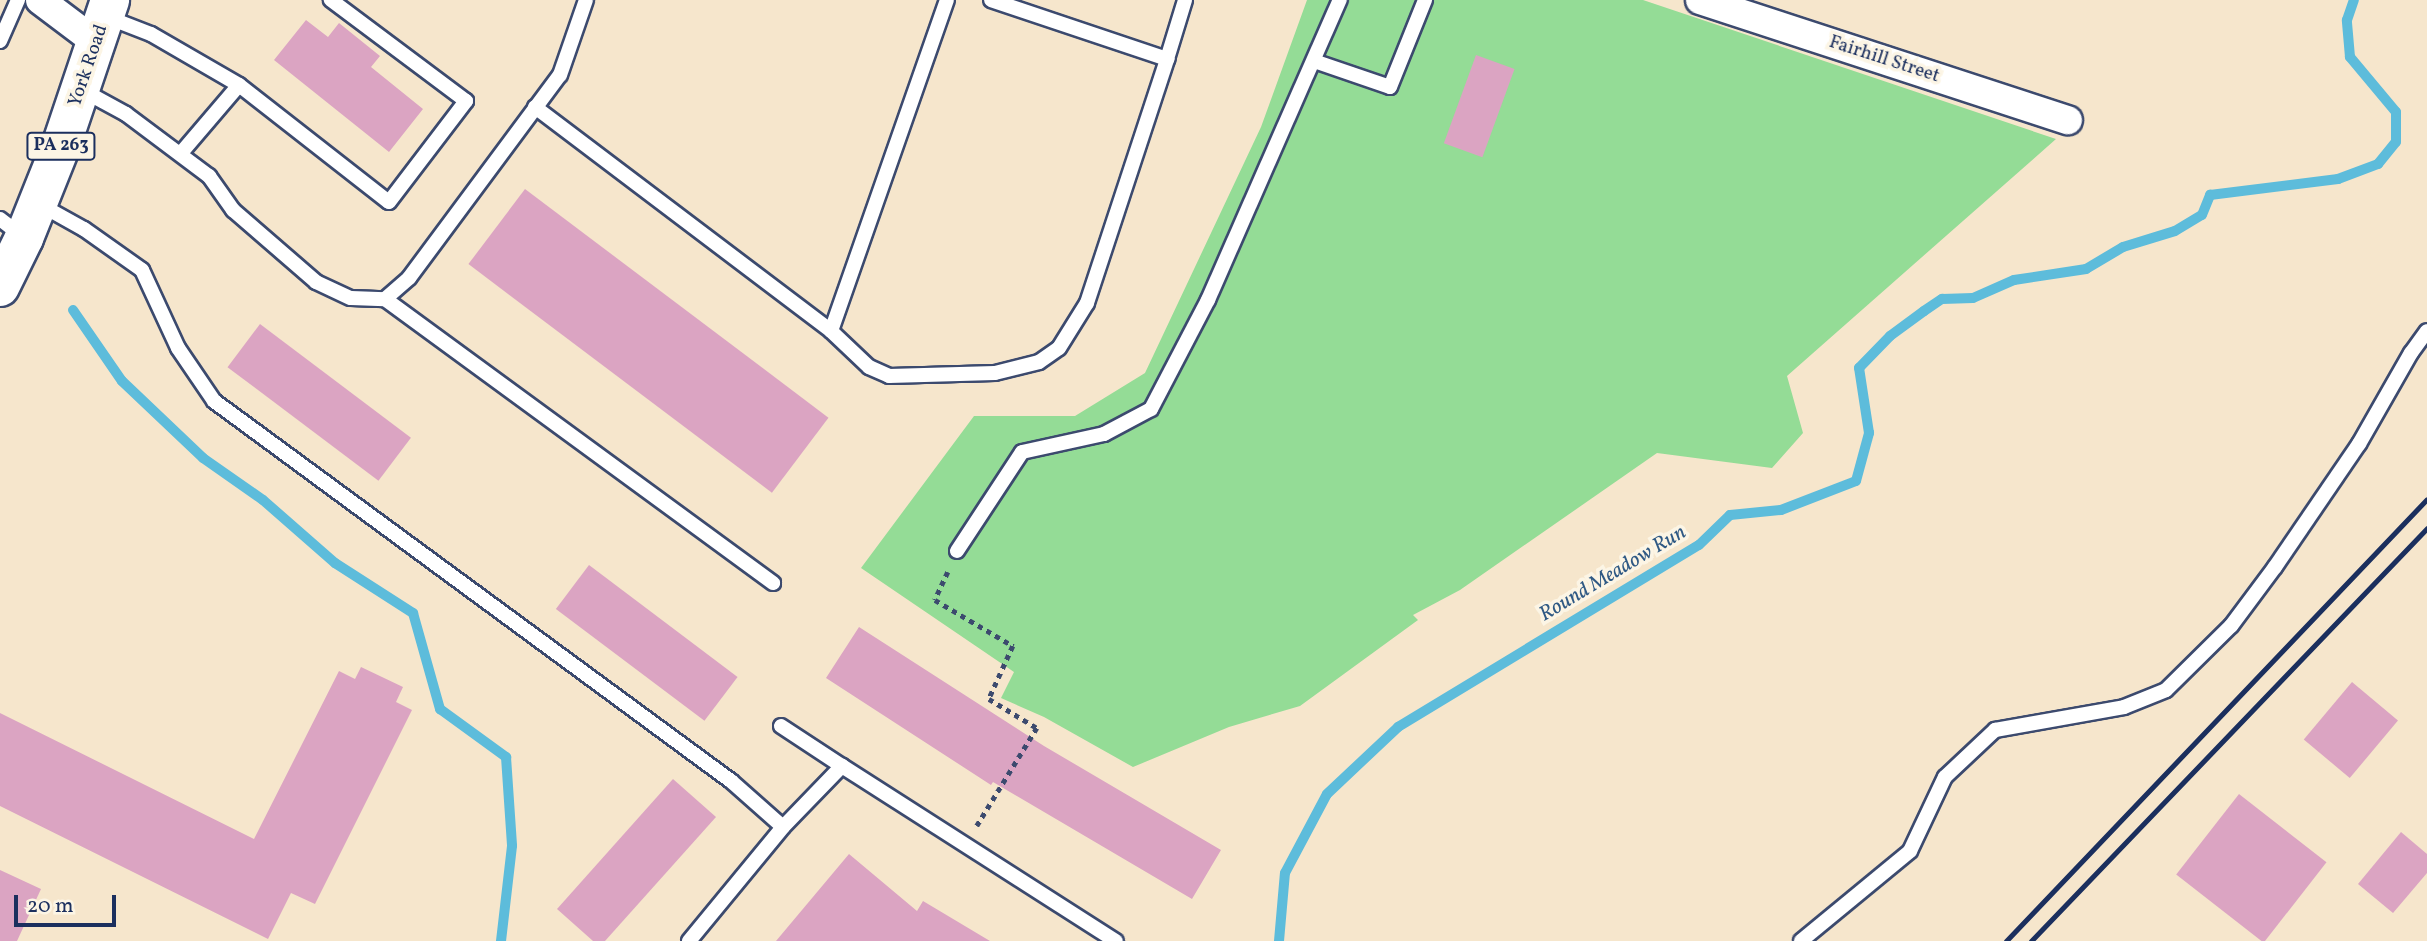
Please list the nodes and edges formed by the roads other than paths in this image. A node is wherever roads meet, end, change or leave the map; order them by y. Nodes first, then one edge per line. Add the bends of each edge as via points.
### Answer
1 (18, 0) edge
2 (40, 0) edge
3 (331, 0) edge
4 (586, 0) edge
5 (947, 0) edge
6 (991, 0) edge
7 (1185, 0) edge
8 (1340, 0) edge
9 (1425, 0) edge
10 (1700, 0) edge
11 (104, 20) edge
12 (0, 41) edge
13 (1167, 59) junction
14 (1314, 61) junction
15 (239, 85) junction
16 (81, 89) junction
17 (535, 107) junction
18 (2068, 120) dead end
19 (181, 153) junction
20 (21, 220) edge
21 (0, 287) edge
22 (385, 299) junction
23 (831, 331) junction
24 (2427, 331) edge
25 (957, 551) road end
26 (773, 583) dead end
27 (781, 726) dead end
28 (842, 766) junction
29 (783, 827) junction
30 (689, 941) edge
31 (1116, 941) edge
32 (1801, 941) edge

1 - 12 lane
2 - 11 street
3 - 15 lane via 466,102 389,202
4 - 17 lane via 560,75
5 - 23 lane
6 - 13 lane
7 - 13 lane
8 - 14 lane
9 - 14 lane via 1390,88
10 - 18 street, Fairhill Street
11 - 15 lane via 151,34
11 - 16 highway, York Road / PA 263
13 - 23 lane via 1087,303 1059,348 1039,362 995,373 889,376 869,367
14 - 25 lane via 1208,300 1151,409 1104,434 1022,452
15 - 19 lane
16 - 19 lane
16 - 20 highway, York Road / PA 263
17 - 22 lane via 409,278
17 - 23 lane
19 - 22 lane via 209,176 233,210 316,282 351,298
20 - 21 highway, York Road / PA 263
20 - 29 lane via 84,229 142,270 178,348 214,401 732,781
22 - 26 lane
24 - 32 lane via 2359,444 2274,567 2231,626 2166,690 2124,707 1995,730 1945,777 1910,851
27 - 28 lane
28 - 29 lane
28 - 31 lane
29 - 30 lane

